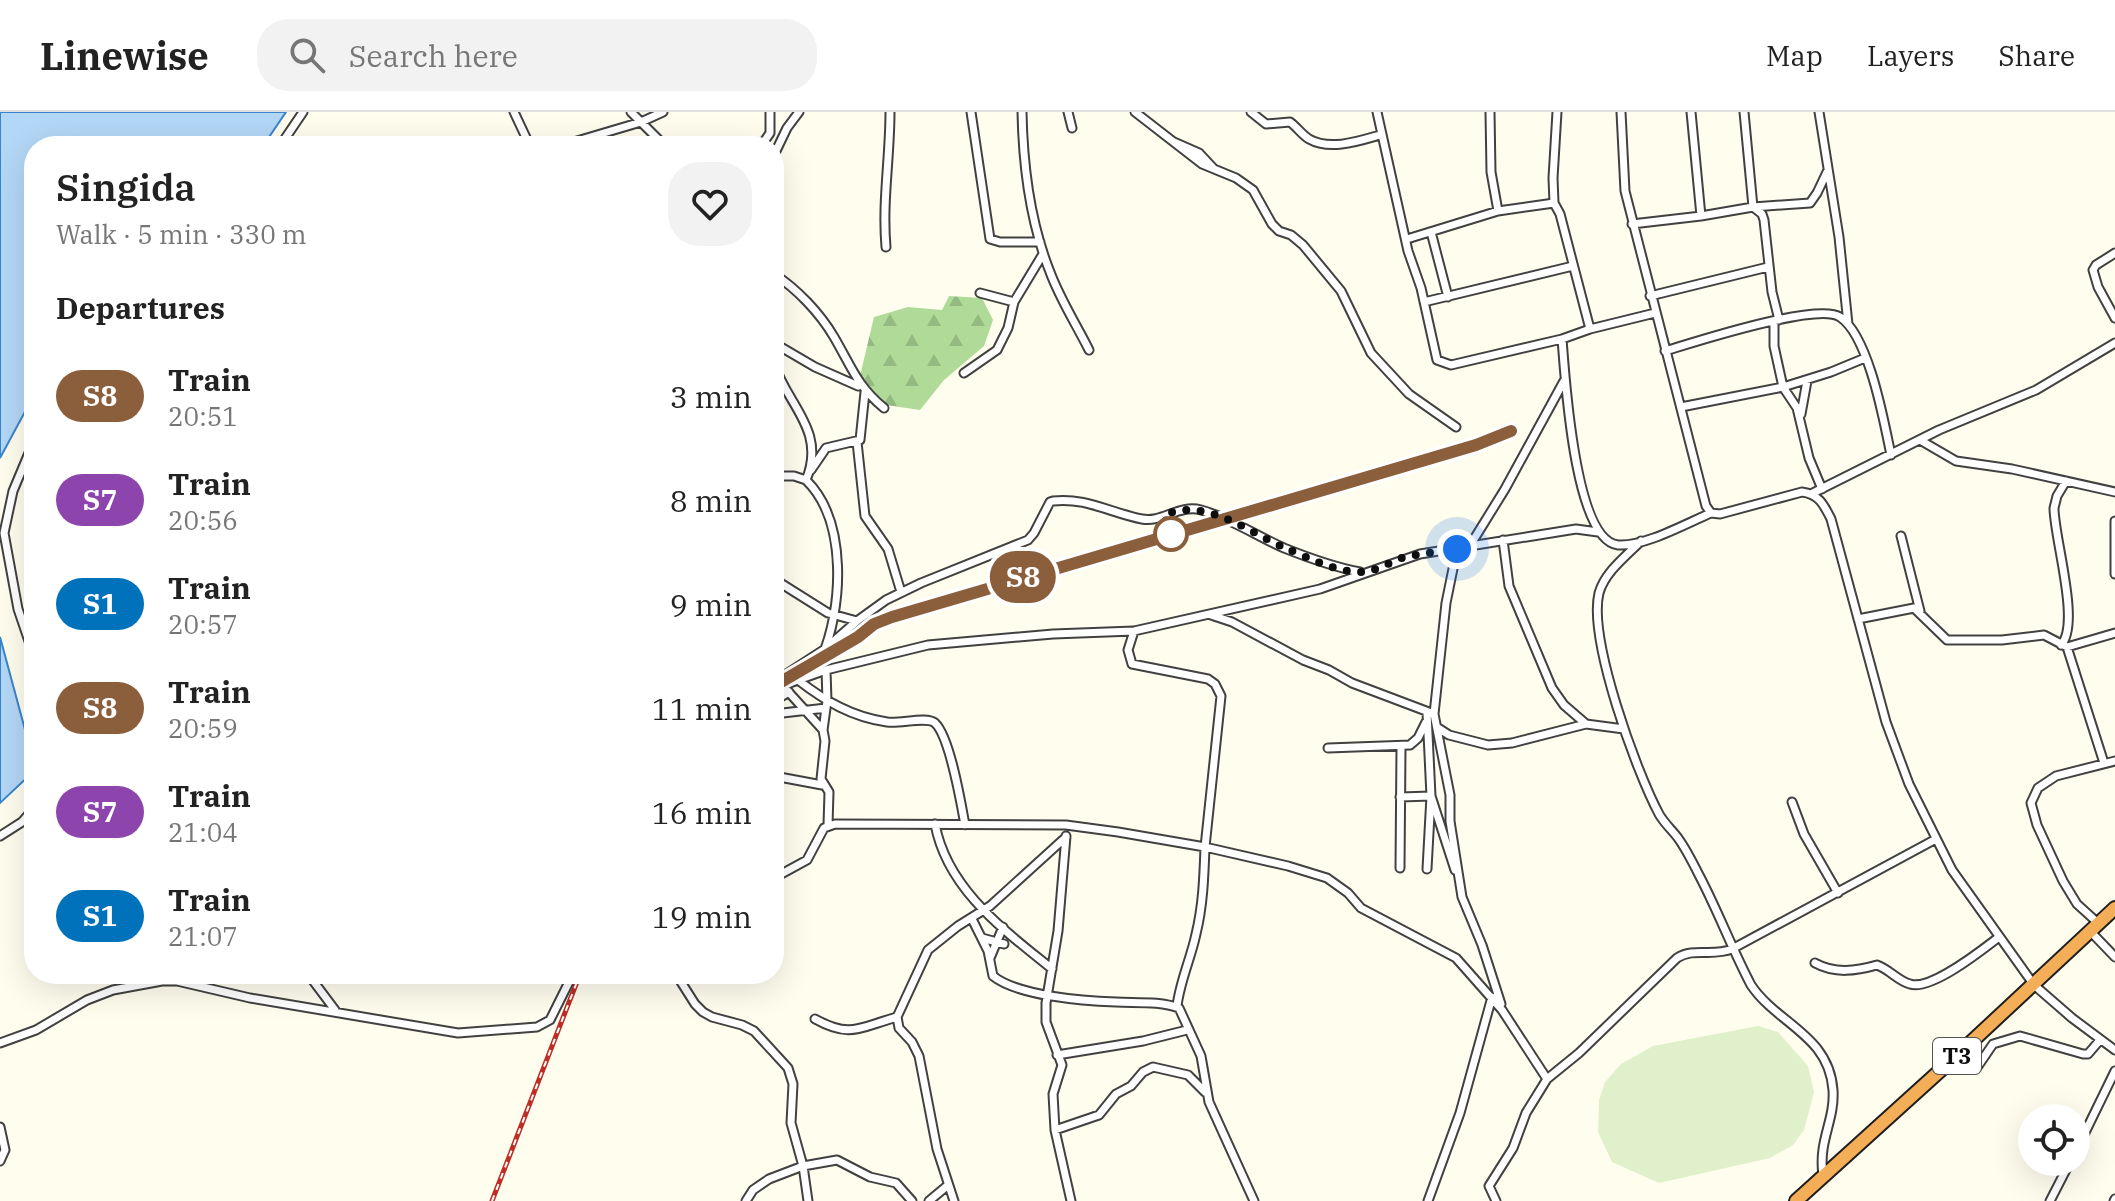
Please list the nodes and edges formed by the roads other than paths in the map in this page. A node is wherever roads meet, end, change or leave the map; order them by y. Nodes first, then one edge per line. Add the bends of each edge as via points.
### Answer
1 (303, 112) edge
2 (514, 112) edge
3 (631, 112) edge
4 (663, 112) edge
5 (770, 112) edge
6 (799, 112) edge
7 (890, 112) edge
8 (971, 112) edge
9 (1022, 112) edge
10 (1068, 112) edge
11 (1135, 112) edge
12 (1251, 112) edge
13 (1288, 112) edge
14 (1377, 112) edge
15 (1490, 112) edge
16 (1557, 112) edge
17 (1621, 112) edge
18 (1691, 112) edge
19 (1744, 112) edge
20 (1819, 112) edge
21 (641, 122) junction
22 (1285, 122) junction
23 (1072, 128) dead end
24 (1380, 135) junction
25 (287, 136) edge
26 (525, 136) edge
27 (594, 136) edge
28 (655, 136) edge
29 (768, 136) edge
30 (783, 136) edge
31 (1828, 170) junction
32 (1554, 203) junction
33 (1753, 207) junction
34 (1498, 211) junction
35 (1701, 216) junction
36 (1632, 224) junction
37 (1431, 232) junction
38 (1407, 239) junction
39 (1040, 242) junction
40 (886, 247) dead end
41 (2115, 253) edge
42 (1043, 254) junction
43 (1573, 266) junction
44 (1768, 267) junction
45 (784, 280) edge
46 (980, 293) dead end
47 (1650, 296) junction
48 (1448, 297) junction
49 (1014, 302) junction
50 (1424, 302) junction
51 (1655, 313) junction
52 (2115, 318) edge
53 (1777, 321) junction
54 (1848, 324) junction
55 (1590, 329) junction
56 (1562, 339) junction
57 (2115, 343) edge
58 (784, 349) edge
59 (1089, 350) dead end
60 (1665, 351) junction
61 (1865, 358) junction
62 (964, 373) dead end
63 (1565, 379) junction
64 (1807, 381) junction
65 (784, 382) edge
66 (1783, 387) junction
67 (863, 389) junction
68 (1681, 407) junction
69 (884, 408) dead end
70 (1800, 418) junction
71 (1456, 427) dead end
72 (1920, 440) junction
73 (857, 442) junction
74 (1891, 455) junction
75 (24, 465) edge
76 (810, 472) junction
77 (784, 476) edge
78 (806, 480) junction
79 (2066, 481) junction
80 (1822, 489) junction
81 (2115, 492) edge
82 (1813, 493) junction
83 (1711, 513) junction
84 (2115, 521) edge
85 (1598, 532) junction
86 (1901, 536) dead end
87 (1503, 540) junction
88 (1641, 541) junction
89 (1471, 544) junction
90 (1457, 549) junction
91 (1363, 573) junction
92 (2115, 574) edge
93 (784, 585) edge
94 (901, 592) junction
95 (1920, 611) junction
96 (832, 615) junction
97 (1211, 615) junction
98 (1858, 619) junction
99 (857, 621) junction
100 (24, 627) edge
101 (1134, 631) junction
102 (2115, 633) edge
103 (2064, 646) junction
104 (825, 649) junction
105 (821, 659) dead end
106 (826, 670) junction
107 (784, 680) edge
108 (798, 680) junction
109 (784, 682) edge
110 (784, 687) edge
111 (827, 705) junction
112 (806, 712) junction
113 (784, 713) edge
114 (1429, 716) junction
115 (1586, 724) junction
116 (1438, 728) junction
117 (1624, 729) junction
118 (823, 730) junction
119 (1401, 747) junction
120 (1328, 748) dead end
121 (2115, 761) edge
122 (2104, 763) junction
123 (784, 778) edge
124 (822, 785) junction
125 (1431, 796) junction
126 (1400, 797) junction
127 (1792, 802) dead end
128 (24, 820) edge
129 (935, 824) junction
130 (828, 825) junction
131 (965, 825) junction
132 (1068, 826) junction
133 (0, 836) edge
134 (1066, 837) junction
135 (1936, 839) junction
136 (1205, 847) junction
137 (1400, 868) dead end
138 (1427, 869) dead end
139 (784, 873) edge
140 (1459, 880) junction
141 (1838, 893) junction
142 (2115, 908) edge
143 (983, 911) junction
144 (972, 919) junction
145 (1003, 927) junction
146 (2094, 927) junction
147 (1999, 937) junction
148 (982, 938) junction
149 (1000, 943) junction
150 (1732, 949) junction
151 (2115, 957) edge
152 (990, 959) junction
153 (1815, 963) dead end
154 (1052, 969) junction
155 (141, 984) edge
156 (190, 984) edge
157 (316, 984) edge
158 (568, 984) edge
159 (682, 984) edge
160 (2034, 985) junction
161 (1049, 994) junction
162 (1492, 997) junction
163 (1177, 1006) junction
164 (335, 1010) junction
165 (1502, 1010) junction
166 (897, 1017) junction
167 (815, 1019) dead end
168 (1187, 1030) junction
169 (2100, 1040) junction
170 (0, 1043) edge
171 (2115, 1050) edge
172 (1057, 1055) junction
173 (1978, 1066) dead end
174 (2115, 1071) edge
175 (1547, 1079) junction
176 (1206, 1093) junction
177 (2090, 1122) edge
178 (0, 1127) edge
179 (1055, 1130) junction
180 (0, 1161) edge
181 (803, 1166) junction
182 (1823, 1175) junction
183 (2063, 1176) edge
184 (947, 1186) junction
185 (746, 1201) edge
186 (808, 1201) edge
187 (912, 1201) edge
188 (929, 1201) edge
189 (954, 1201) edge
190 (1071, 1201) edge
191 (1254, 1201) edge
192 (1428, 1201) edge
193 (1496, 1201) edge
194 (1796, 1201) edge
195 (2050, 1201) edge

1 - 25 street
2 - 26 street
3 - 21 street
4 - 21 street
5 - 29 street
6 - 30 street
7 - 40 street
8 - 39 street via 990,239
9 - 39 street
10 - 23 street
11 - 71 street via 1202,164 1253,190 1272,224 1303,245 1341,291 1371,353 1409,394
12 - 22 street via 1266,124
13 - 22 street
14 - 24 street
15 - 34 street
16 - 32 street
17 - 36 street via 1622,167
18 - 35 street
19 - 33 street
20 - 31 street
21 - 27 street
21 - 28 street
22 - 24 street via 1321,144
24 - 38 street
31 - 33 street via 1810,203
31 - 54 street
32 - 34 street
32 - 43 street
33 - 35 street
33 - 44 street via 1764,220
34 - 37 street
35 - 36 street
36 - 47 street
37 - 38 street
37 - 48 street
38 - 50 street
39 - 42 street
41 - 52 street via 2093,270
42 - 49 street
42 - 59 street
43 - 48 street
43 - 55 street
44 - 47 street
44 - 53 street
45 - 67 street via 823,321
46 - 49 street
47 - 51 street
48 - 50 street
49 - 62 street via 997,350
50 - 56 street via 1436,358 1444,364
51 - 55 street
51 - 60 street
53 - 54 street via 1827,313
53 - 60 street
53 - 66 street via 1774,346
54 - 61 street
55 - 56 street
56 - 63 street
57 - 72 street via 2036,390
58 - 67 street
60 - 68 street
61 - 64 street
61 - 74 street
63 - 85 street via 1578,469
63 - 89 street
64 - 66 street
64 - 70 street
65 - 76 street via 809,431
66 - 68 street
66 - 70 street
67 - 69 street
67 - 73 street
68 - 83 street
70 - 80 street
72 - 74 street
72 - 79 street via 1956,461
73 - 76 street via 826,448
73 - 94 street via 865,516 888,549
74 - 80 street
75 - 100 street via 4,533
76 - 78 street
77 - 78 street
78 - 96 street via 817,491 835,537
79 - 81 street
79 - 103 street via 2054,508 2068,608
80 - 82 street
82 - 83 street
82 - 98 street via 1831,519
83 - 88 street
84 - 92 street
85 - 87 street via 1582,529
85 - 88 street via 1615,544
86 - 95 street
87 - 89 street
87 - 115 street via 1509,586 1552,688
88 - 117 street via 1607,577 1597,609
89 - 90 street
90 - 91 street via 1420,554
90 - 114 street
91 - 94 street via 1282,547 1202,510 1177,510 1145,520 1078,500 1060,500 1050,502 1028,540
91 - 97 street
93 - 96 street
94 - 99 street
95 - 98 street via 1909,608
95 - 103 street via 1947,640 2044,635
96 - 99 street
96 - 104 street
97 - 101 street
97 - 114 street
98 - 135 street via 1886,722
99 - 104 street
101 - 106 street via 928,645
101 - 136 street via 1128,650 1132,664 1208,679 1221,696
102 - 103 street
103 - 122 street
104 - 105 street
104 - 107 street
106 - 108 street
106 - 111 street
108 - 109 street
108 - 111 street
110 - 112 street
111 - 112 street
111 - 118 street
111 - 131 street via 896,724 934,722 945,742
112 - 113 street
112 - 118 street
114 - 116 street
114 - 119 street via 1415,741
114 - 125 street
115 - 116 street via 1488,745
115 - 117 street
116 - 140 street
117 - 150 street via 1646,788 1700,875
118 - 124 street
119 - 120 street
119 - 126 street
121 - 122 street
122 - 146 street via 2046,781 2031,803 2063,881
123 - 124 street
124 - 130 street via 829,792
125 - 126 street
125 - 138 street
125 - 140 street
126 - 137 street
127 - 141 street via 1808,843
128 - 133 street
129 - 130 street
129 - 131 street
129 - 143 street via 943,858
130 - 139 street via 807,860
131 - 132 street
132 - 134 street
132 - 136 street
134 - 143 street
134 - 154 street
135 - 141 street
135 - 147 street
136 - 162 street via 1327,878 1361,908 1456,958
136 - 163 street via 1197,933
140 - 165 street
141 - 150 street
142 - 146 highway, T3
143 - 144 street
143 - 145 street
144 - 148 street
144 - 166 street via 928,950
145 - 149 street
145 - 154 street
146 - 151 street
146 - 160 highway, T3
147 - 153 street via 1962,964 1919,985 1877,965 1829,971
147 - 160 street
148 - 149 street
148 - 152 street
149 - 152 street
150 - 175 street via 1718,954 1688,952 1677,958
150 - 182 street via 1761,1000 1802,1030 1830,1075 1831,1110 1820,1155
152 - 161 street via 997,980
154 - 161 street
155 - 170 street via 87,1000 36,1030
156 - 164 street
157 - 164 street
158 - 164 street via 550,1020 537,1027 458,1033
159 - 181 street via 703,1012 754,1031 788,1068 793,1084 791,1123
160 - 169 street
160 - 182 highway, T3
161 - 163 street
161 - 172 street via 1047,1027
162 - 165 street
162 - 192 street via 1460,1113
163 - 168 street
165 - 175 street
166 - 167 street via 845,1031
166 - 184 street via 919,1056
168 - 172 street
168 - 176 street via 1203,1063
169 - 171 street
169 - 173 street via 2083,1054 2020,1036 1993,1044
172 - 179 street via 1062,1071 1053,1094
174 - 177 street
175 - 193 street via 1489,1186
176 - 179 street via 1188,1075 1153,1067 1116,1094 1099,1115
176 - 191 street
178 - 180 street via 5,1150
179 - 190 street
181 - 185 street via 759,1185
181 - 186 street
181 - 187 street via 837,1160 896,1183
182 - 194 highway, T3
183 - 195 street
184 - 188 street
184 - 189 street

